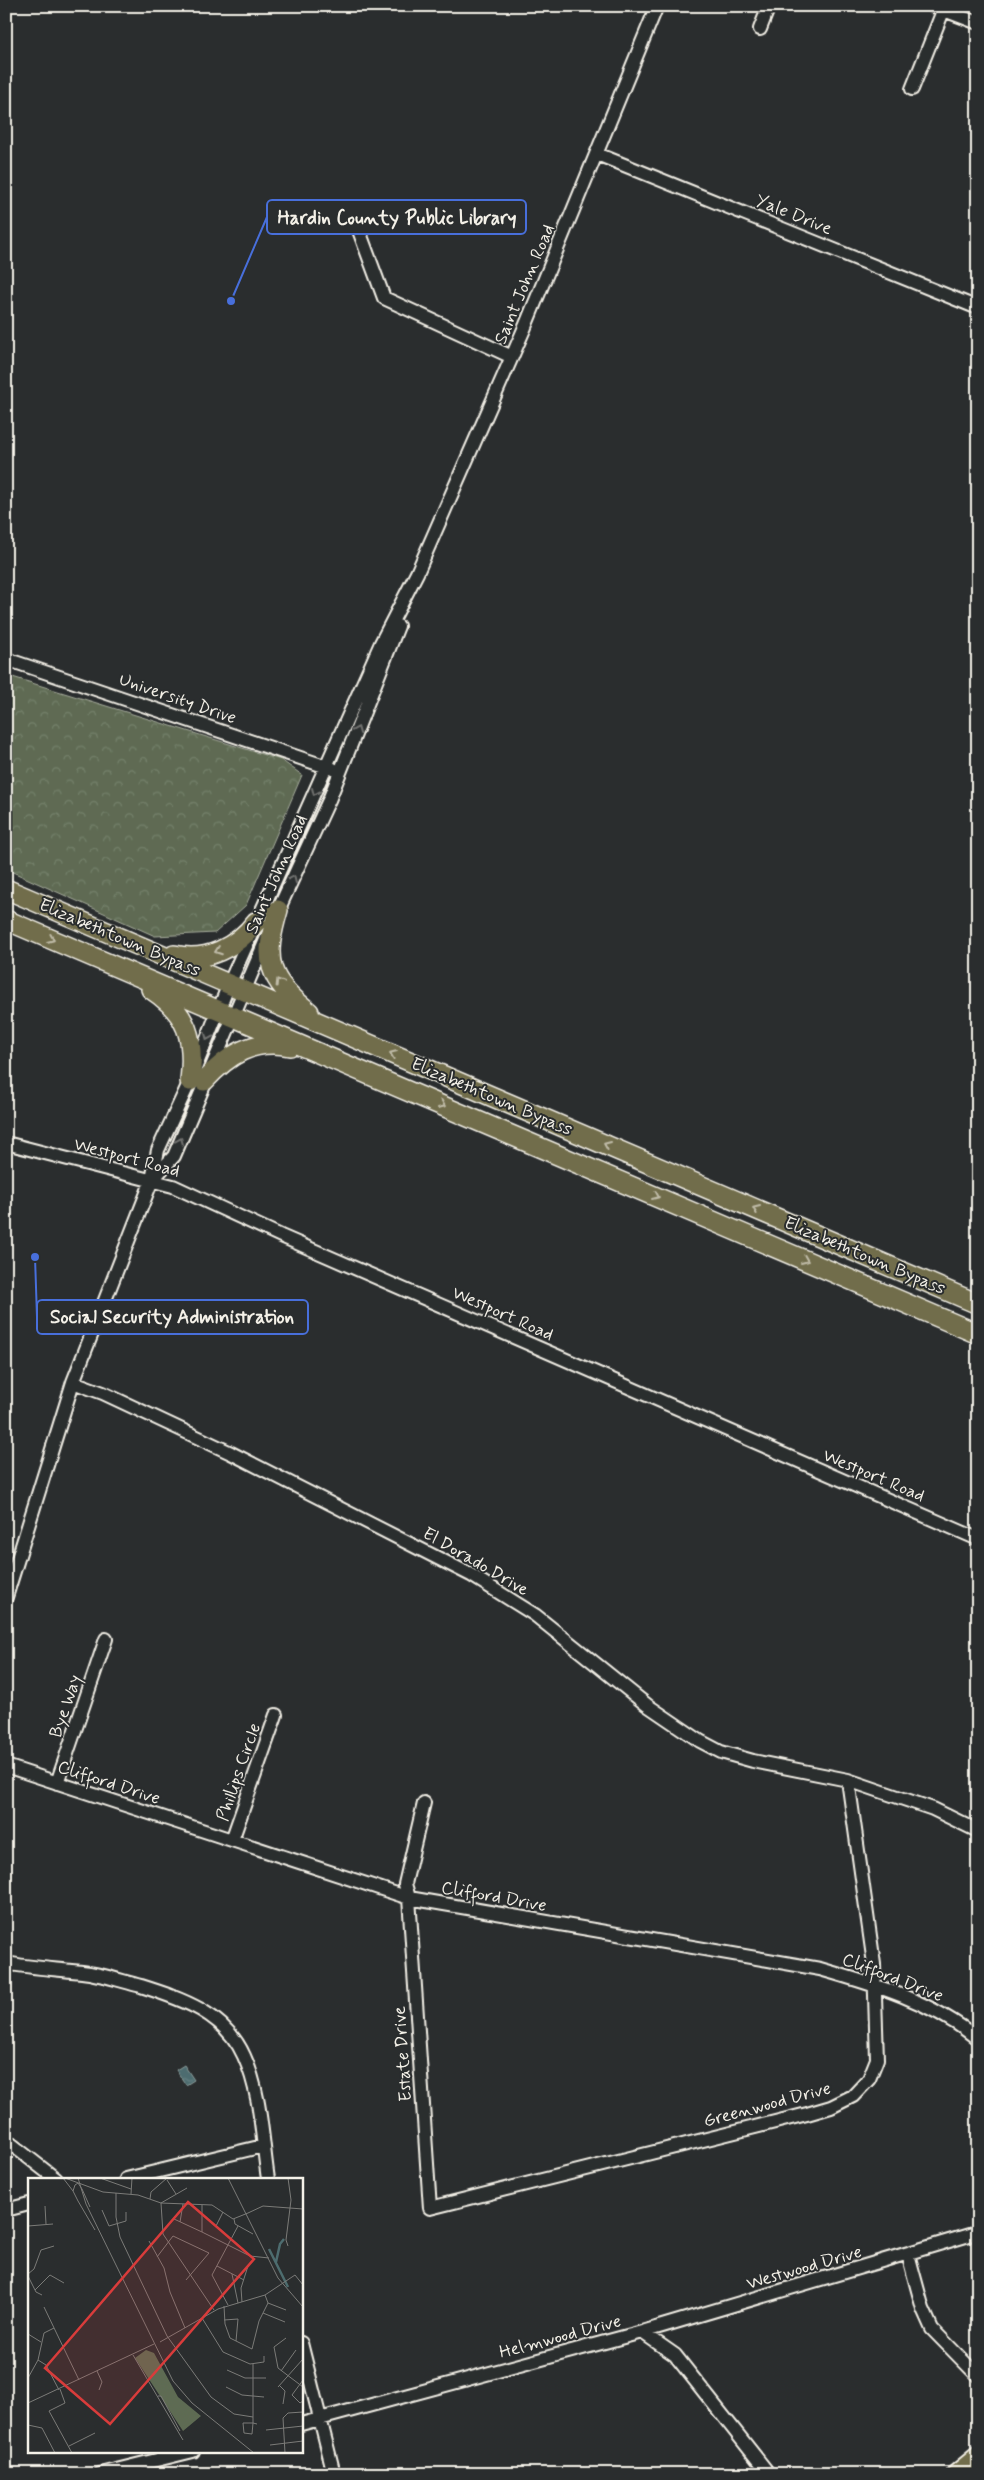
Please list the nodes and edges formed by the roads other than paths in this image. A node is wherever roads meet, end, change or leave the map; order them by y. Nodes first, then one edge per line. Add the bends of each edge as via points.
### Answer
1 (657, 6) edge
2 (769, 6) edge
3 (938, 8) edge
4 (978, 23) edge
5 (760, 29) dead end
6 (912, 88) dead end
7 (597, 154) junction
8 (354, 217) dead end
9 (978, 308) edge
10 (512, 357) junction
11 (417, 573) junction
12 (6, 659) edge
13 (326, 766) junction
14 (339, 771) junction
15 (6, 889) edge
16 (278, 910) junction
17 (6, 920) edge
18 (256, 922) junction
19 (126, 940) junction
20 (114, 966) junction
21 (236, 987) junction
22 (225, 1013) junction
23 (328, 1026) junction
24 (317, 1052) junction
25 (197, 1081) junction
26 (6, 1143) edge
27 (152, 1180) junction
28 (978, 1304) edge
29 (978, 1334) edge
30 (73, 1382) junction
31 (978, 1539) edge
32 (6, 1598) edge
33 (106, 1640) dead end
34 (276, 1715) dead end
35 (6, 1766) edge
36 (848, 1780) junction
37 (57, 1783) junction
38 (424, 1803) dead end
39 (978, 1830) edge
40 (232, 1840) junction
41 (409, 1898) junction
42 (6, 1963) edge
43 (874, 1985) junction
44 (978, 2039) edge
45 (6, 2140) edge
46 (263, 2146) junction
47 (55, 2178) edge
48 (130, 2178) edge
49 (268, 2178) edge
50 (28, 2204) edge
51 (430, 2208) joint
52 (6, 2210) edge
53 (976, 2233) dead end
54 (908, 2254) junction
55 (642, 2332) junction
56 (302, 2347) edge
57 (978, 2376) edge
58 (320, 2419) junction
59 (302, 2424) edge
60 (189, 2452) edge
61 (978, 2455) edge
62 (100, 2474) edge
63 (334, 2474) edge
64 (769, 2474) edge
65 (955, 2474) edge

1 - 7 street, Saint John Road
2 - 5 street
3 - 4 street
3 - 6 street
7 - 9 street, Yale Drive
7 - 10 street, Saint John Road
8 - 10 street via 384,298
10 - 11 street, Saint John Road
11 - 13 street, Saint John Road
14 -> 11 street, Saint John Road
12 - 13 street, University Drive
13 - 14 street, University Drive
13 -> 18 street, Saint John Road
16 -> 14 street, Saint John Road
15 - 19 highway, Elizabethtown Bypass
16 - 21 street, Saint John Road
23 -> 16 highway via 293,999 274,974 269,944
17 -> 20 highway, Elizabethtown Bypass
18 -> 19 highway via 248,933 226,948 198,957 182,957
18 - 21 street, Saint John Road
19 - 21 highway, Elizabethtown Bypass
20 - 22 highway, Elizabethtown Bypass
20 - 25 highway via 158,993 181,1016 188,1030
21 - 22 street, Saint John Road
21 - 23 highway, Elizabethtown Bypass
22 - 24 highway, Elizabethtown Bypass
22 - 25 street, Saint John Road
28 -> 23 highway, Elizabethtown Bypass
24 - 25 highway via 283,1044 254,1046 227,1058
24 -> 29 highway, Elizabethtown Bypass
25 - 27 street, Saint John Road via 174,1156
26 - 27 street, Westport Road
27 - 30 street, Saint John Road
27 - 31 street, Westport Road via 173,1186
30 - 32 street, Saint John Road
30 - 36 street, El Dorado Drive via 231,1452 471,1576 535,1615 647,1705 721,1752
33 - 37 street, Bye Way
34 - 40 street, Phillips Circle
35 - 37 street, Clifford Drive
36 - 39 street, El Dorado Drive via 933,1809
36 - 43 street, Greenwood Drive via 874,1964
37 - 40 street, Clifford Drive
38 - 41 street, Estate Drive via 405,1884
40 - 41 street, Clifford Drive
41 - 43 street, Clifford Drive via 787,1962
41 - 51 street, Estate Drive
42 - 46 street via 113,1978 184,2000 208,2014 228,2032 244,2054 255,2092
43 - 44 street, Clifford Drive via 936,2010
43 - 51 street, Greenwood Drive via 877,2059 862,2088 842,2102 807,2114
45 - 47 street
46 - 48 street
46 - 49 street
50 - 52 street
53 - 54 street, Westwood Drive
54 - 55 street, Westwood Drive
54 - 57 street via 932,2329
55 - 58 street, Helmwood Drive
55 - 64 street, Helmwood Drive via 675,2354
56 - 58 street
58 - 59 street, Helmwood Drive
58 - 63 street
60 - 62 street
61 - 65 main road

